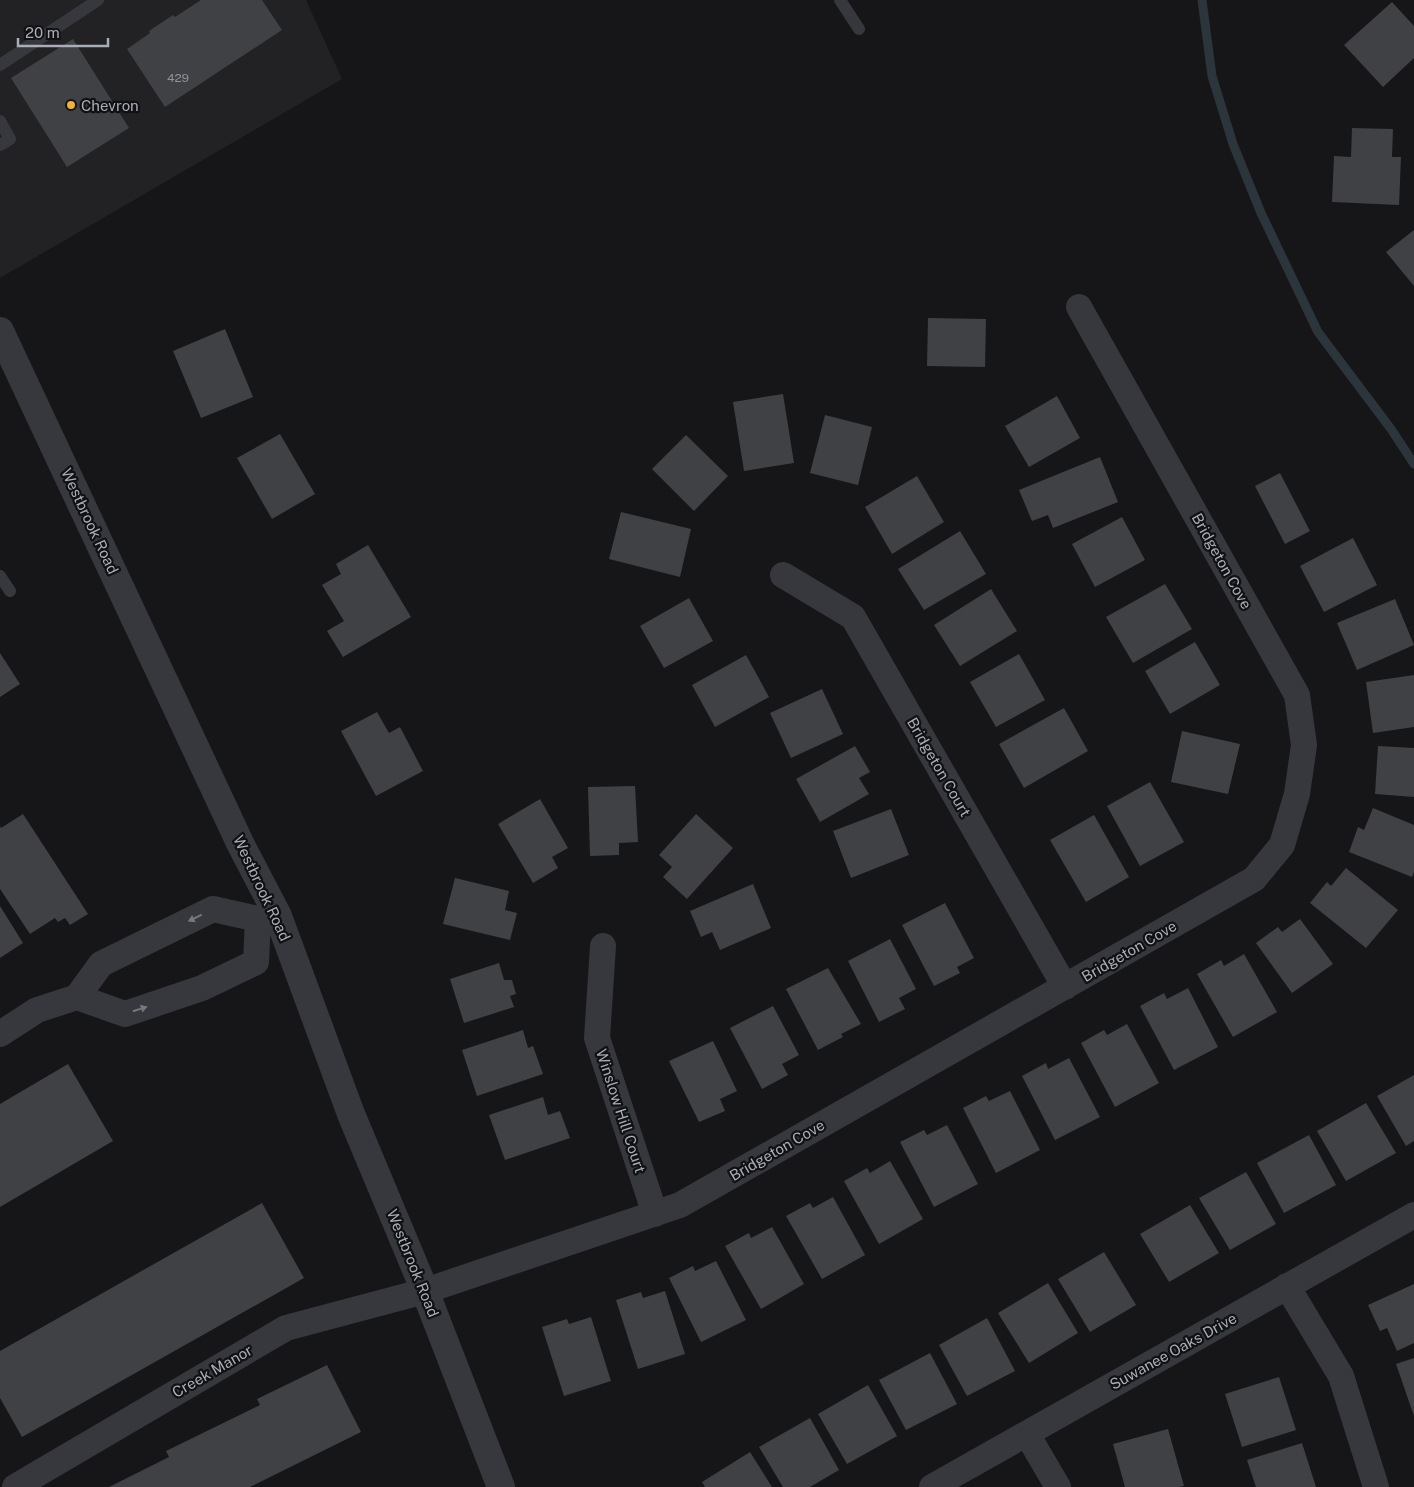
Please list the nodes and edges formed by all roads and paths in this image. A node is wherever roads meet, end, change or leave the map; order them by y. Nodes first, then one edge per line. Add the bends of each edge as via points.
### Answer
1 (98, 0) edge
2 (840, 0) edge
3 (859, 29) dead end
4 (0, 65) edge
5 (0, 121) edge
6 (0, 146) edge
7 (1079, 307) dead end
8 (0, 331) edge
9 (783, 575) dead end
10 (0, 576) edge
11 (10, 591) dead end
12 (268, 918) junction
13 (603, 946) dead end
14 (1065, 987) junction
15 (77, 997) junction
16 (0, 1034) edge
17 (655, 1214) junction
18 (1414, 1215) edge
19 (1288, 1286) junction
20 (425, 1291) junction
21 (1027, 1434) junction
22 (14, 1487) edge
23 (501, 1487) edge
24 (932, 1487) edge
25 (1058, 1487) edge
26 (1376, 1487) edge

1 - 4 lane
2 - 3 lane
5 - 6 lane via 10,139
7 - 14 street, Bridgeton Cove via 1297,695 1304,745 1297,794 1282,844 1254,879
8 - 12 street, Westbrook Road via 242,844
9 - 14 street, Bridgeton Court via 853,617
10 - 11 lane
12 -> 15 street via 213,909 101,964
15 -> 12 street via 125,1014 202,988 256,962
12 - 20 street, Westbrook Road
13 - 17 street, Winslow Hill Court via 597,1038
14 - 17 street, Bridgeton Cove via 680,1205
15 - 16 street via 37,1010
17 - 20 street, Bridgeton Cove
18 - 19 street, Suwanee Oaks Drive
19 - 21 street, Suwanee Oaks Drive
19 - 26 street via 1341,1376
20 - 22 street, Creek Manor via 286,1328
20 - 23 street, Westbrook Road
21 - 24 street, Suwanee Oaks Drive
21 - 25 street

